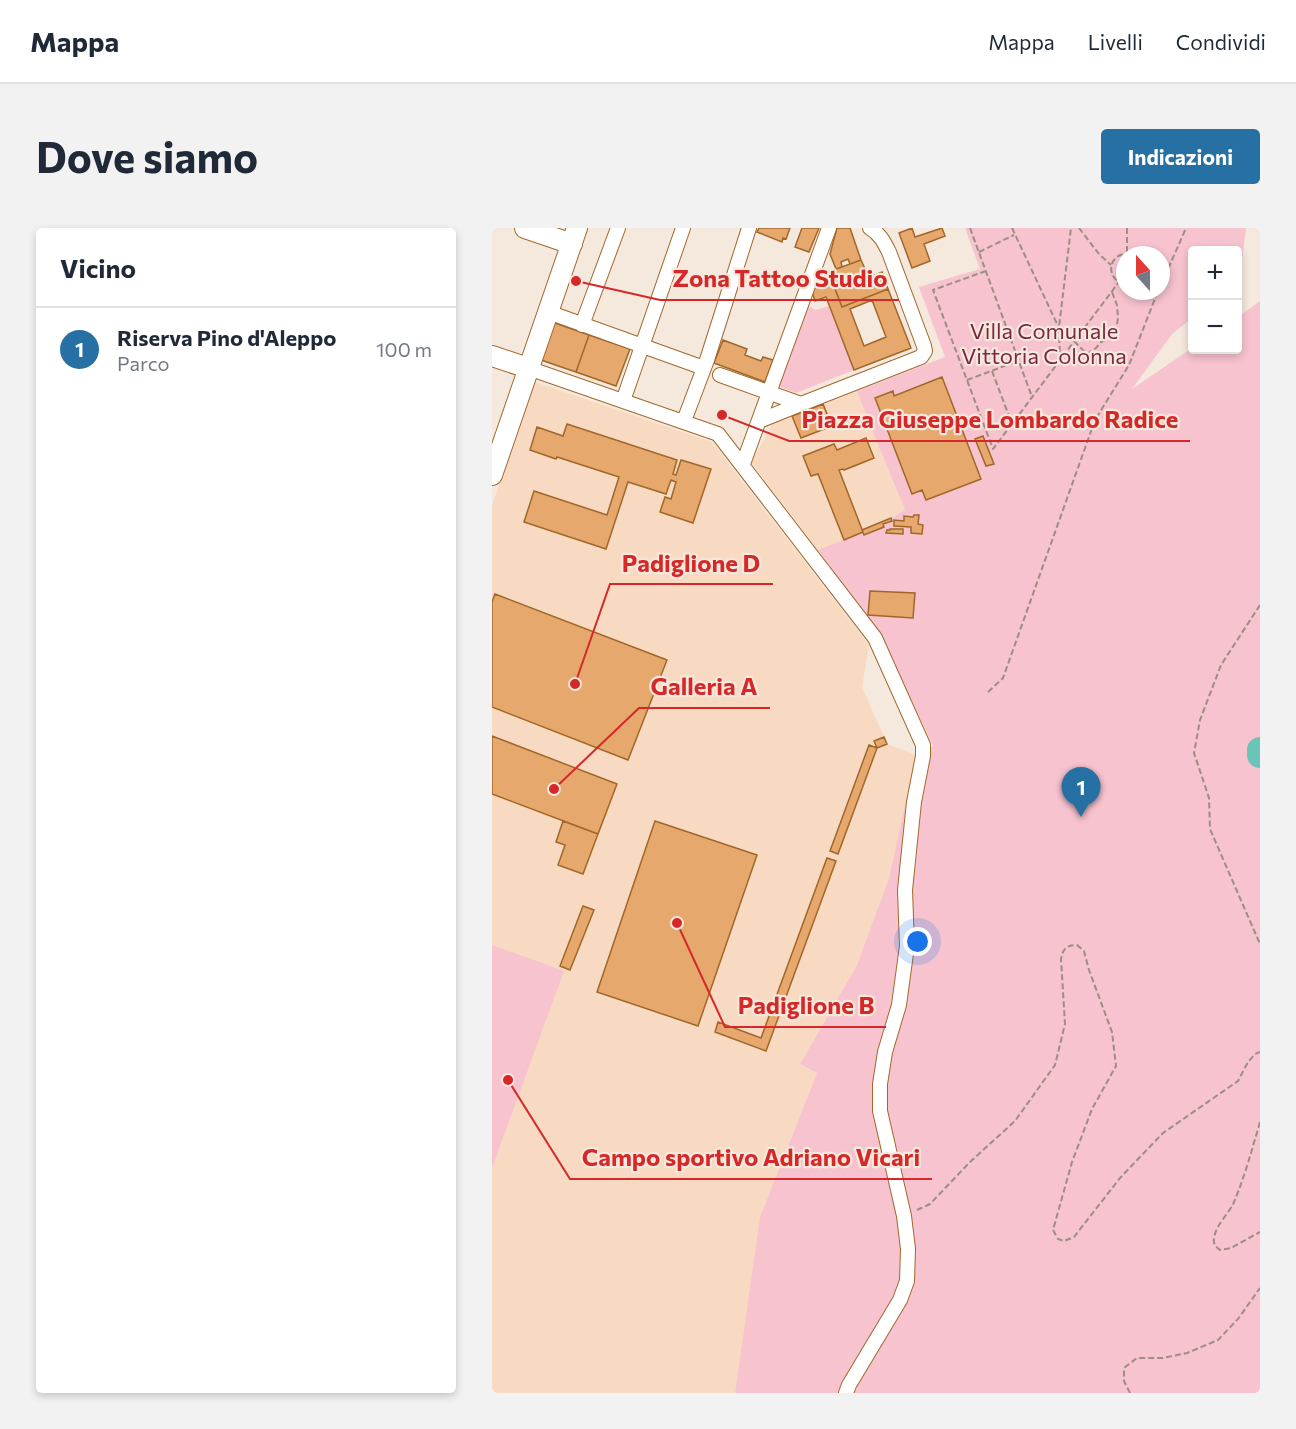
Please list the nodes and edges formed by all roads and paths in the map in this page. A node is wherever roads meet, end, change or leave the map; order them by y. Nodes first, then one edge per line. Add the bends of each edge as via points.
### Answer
1 (525, 228) edge
2 (618, 228) edge
3 (683, 228) edge
4 (749, 228) edge
5 (829, 228) edge
6 (870, 228) edge
7 (970, 228) edge
8 (1012, 228) edge
9 (1071, 228) edge
10 (1079, 228) edge
11 (1127, 228) edge
12 (1186, 228) edge
13 (1015, 234) junction
14 (575, 236) edge
15 (1127, 246) edge
16 (979, 252) junction
17 (1116, 258) edge
18 (1170, 262) edge
19 (1112, 265) junction
20 (986, 271) junction
21 (1116, 279) edge
22 (1116, 286) edge
23 (1112, 292) junction
24 (1154, 300) edge
25 (548, 312) junction
26 (582, 325) junction
27 (1059, 327) junction
28 (1074, 341) junction
29 (642, 346) junction
30 (492, 356) edge
31 (1019, 360) junction
32 (1060, 361) junction
33 (706, 364) junction
34 (528, 368) junction
35 (992, 371) junction
36 (720, 375) dead end
37 (967, 380) junction
38 (772, 391) junction
39 (1032, 397) junction
40 (623, 401) junction
41 (801, 404) junction
42 (684, 421) junction
43 (759, 421) junction
44 (1012, 424) junction
45 (744, 466) junction
46 (492, 475) edge
47 (1260, 605) edge
48 (988, 692) dead end
49 (1260, 944) edge
50 (1260, 1052) edge
51 (1260, 1122) edge
52 (904, 1216) junction
53 (1260, 1232) edge
54 (1260, 1288) edge
55 (846, 1393) edge
56 (1130, 1393) edge

1 - 14 main road
2 - 26 street
3 - 29 street
4 - 33 street
5 - 38 street
6 - 41 street via 877,232 889,252 924,353
7 - 16 path
8 - 13 path
9 - 27 path
10 - 19 path
11 - 15 path
12 - 18 path
13 - 16 path
13 - 27 path
14 - 25 main road
16 - 20 path
17 - 19 path
19 - 21 path
20 - 31 path
20 - 37 path via 933,290
22 - 23 path
23 - 28 path
23 - 28 path via 1117,305 1116,331 1087,354
24 - 48 path via 1129,365 1095,420 1003,678
25 - 26 street
25 - 34 main road
26 - 29 street
27 - 32 path
28 - 32 path
29 - 33 street
29 - 40 street
30 - 34 main road
31 - 35 path
31 - 39 path
32 - 39 path
33 - 42 street
34 - 40 street
34 - 46 main road
35 - 37 path
35 - 44 path
36 - 38 street
37 - 44 path via 993,449
38 - 41 street
38 - 43 street
39 - 44 path
40 - 42 street
41 - 43 street
42 - 45 street via 718,434
43 - 45 street
45 - 52 street via 875,638 923,745 905,890 908,946 880,1084 880,1111
47 - 49 path via 1221,665 1200,720 1194,753 1209,798 1210,829
50 - 52 path via 1248,1062 1239,1081 1162,1133 1119,1178 1074,1237 1058,1239 1053,1230 1072,1162 1092,1109 1116,1066 1112,1032 1084,951 1077,945 1068,945 1061,959 1065,1024 1054,1065 1015,1121 930,1204
51 - 53 path via 1233,1206 1213,1240 1220,1250
52 - 55 street via 907,1281
54 - 56 path via 1218,1340 1187,1353 1137,1358 1124,1368 1124,1381

